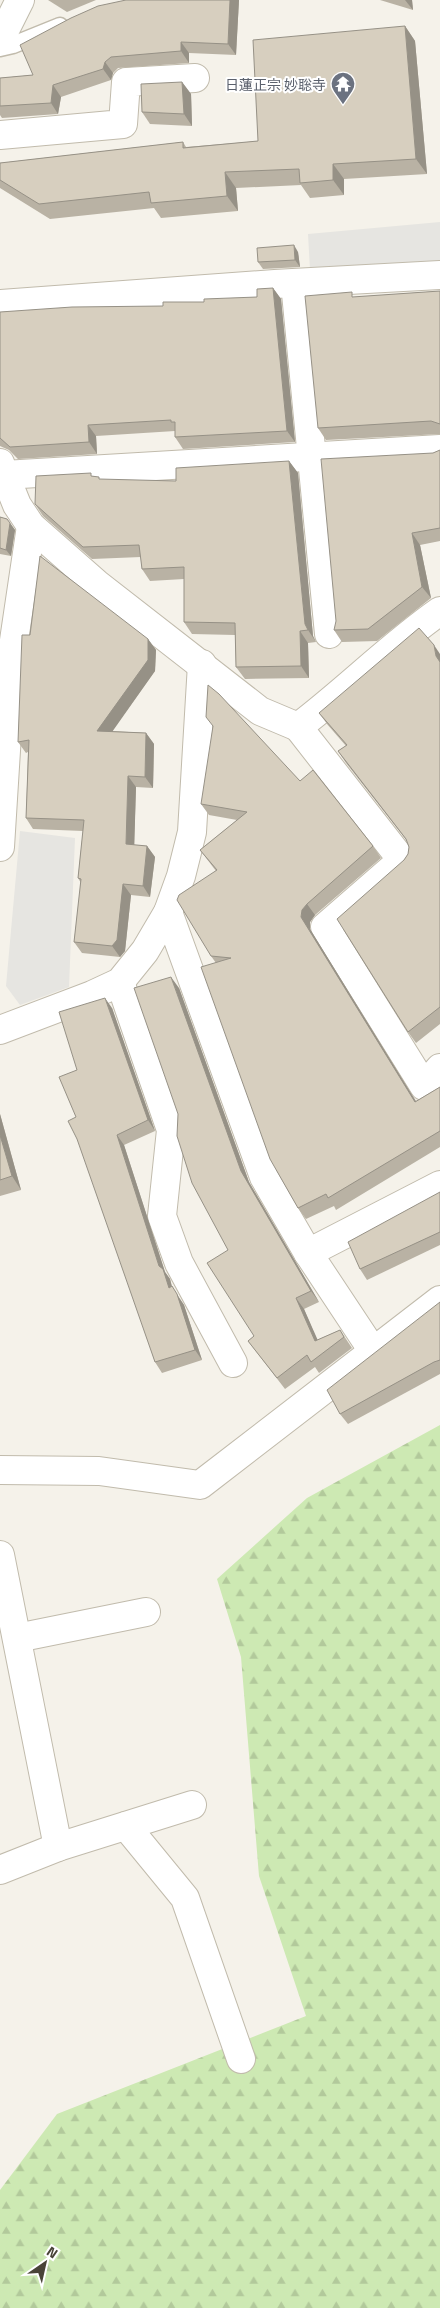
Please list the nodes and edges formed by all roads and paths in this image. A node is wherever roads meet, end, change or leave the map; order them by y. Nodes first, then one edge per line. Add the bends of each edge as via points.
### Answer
1 (20, 0) edge
2 (76, 19) edge
3 (1, 36) edge
4 (195, 78) dead end
5 (0, 134) edge
6 (440, 275) edge
7 (295, 283) junction
8 (0, 304) edge
9 (440, 449) edge
10 (313, 458) junction
11 (2, 469) edge
12 (31, 526) junction
13 (440, 611) edge
14 (329, 634) dead end
15 (202, 664) junction
16 (298, 727) junction
17 (0, 847) edge
18 (168, 912) junction
19 (120, 982) junction
20 (0, 1030) edge
21 (440, 1068) edge
22 (440, 1185) edge
23 (308, 1253) junction
24 (440, 1300) edge
25 (374, 1351) junction
26 (233, 1363) dead end
27 (0, 1470) edge
28 (0, 1555) edge
29 (146, 1612) dead end
30 (18, 1638) junction
31 (192, 1805) dead end
32 (126, 1826) junction
33 (58, 1847) junction
34 (0, 1870) edge
35 (241, 2059) dead end

1 - 3 street
2 - 3 lane via 12,45
4 - 5 street via 126,82 123,124
6 - 7 street
7 - 8 street
7 - 10 street
9 - 10 street
10 - 11 street
10 - 14 street
11 - 12 street via 17,505
12 - 15 street via 97,584
12 - 17 street via 12,654
13 - 16 street
15 - 16 street via 260,711
15 - 18 street via 192,832
16 - 21 street via 402,860 325,928 424,1086
18 - 19 street via 145,950
18 - 23 street via 264,1176
19 - 20 street
19 - 26 street via 171,1130 162,1216 179,1263
22 - 23 street
23 - 25 street
24 - 25 street
25 - 27 street via 200,1485 99,1471
28 - 30 street
29 - 30 street
30 - 33 street
31 - 32 street
32 - 33 street
32 - 35 street via 185,1898
33 - 34 street

